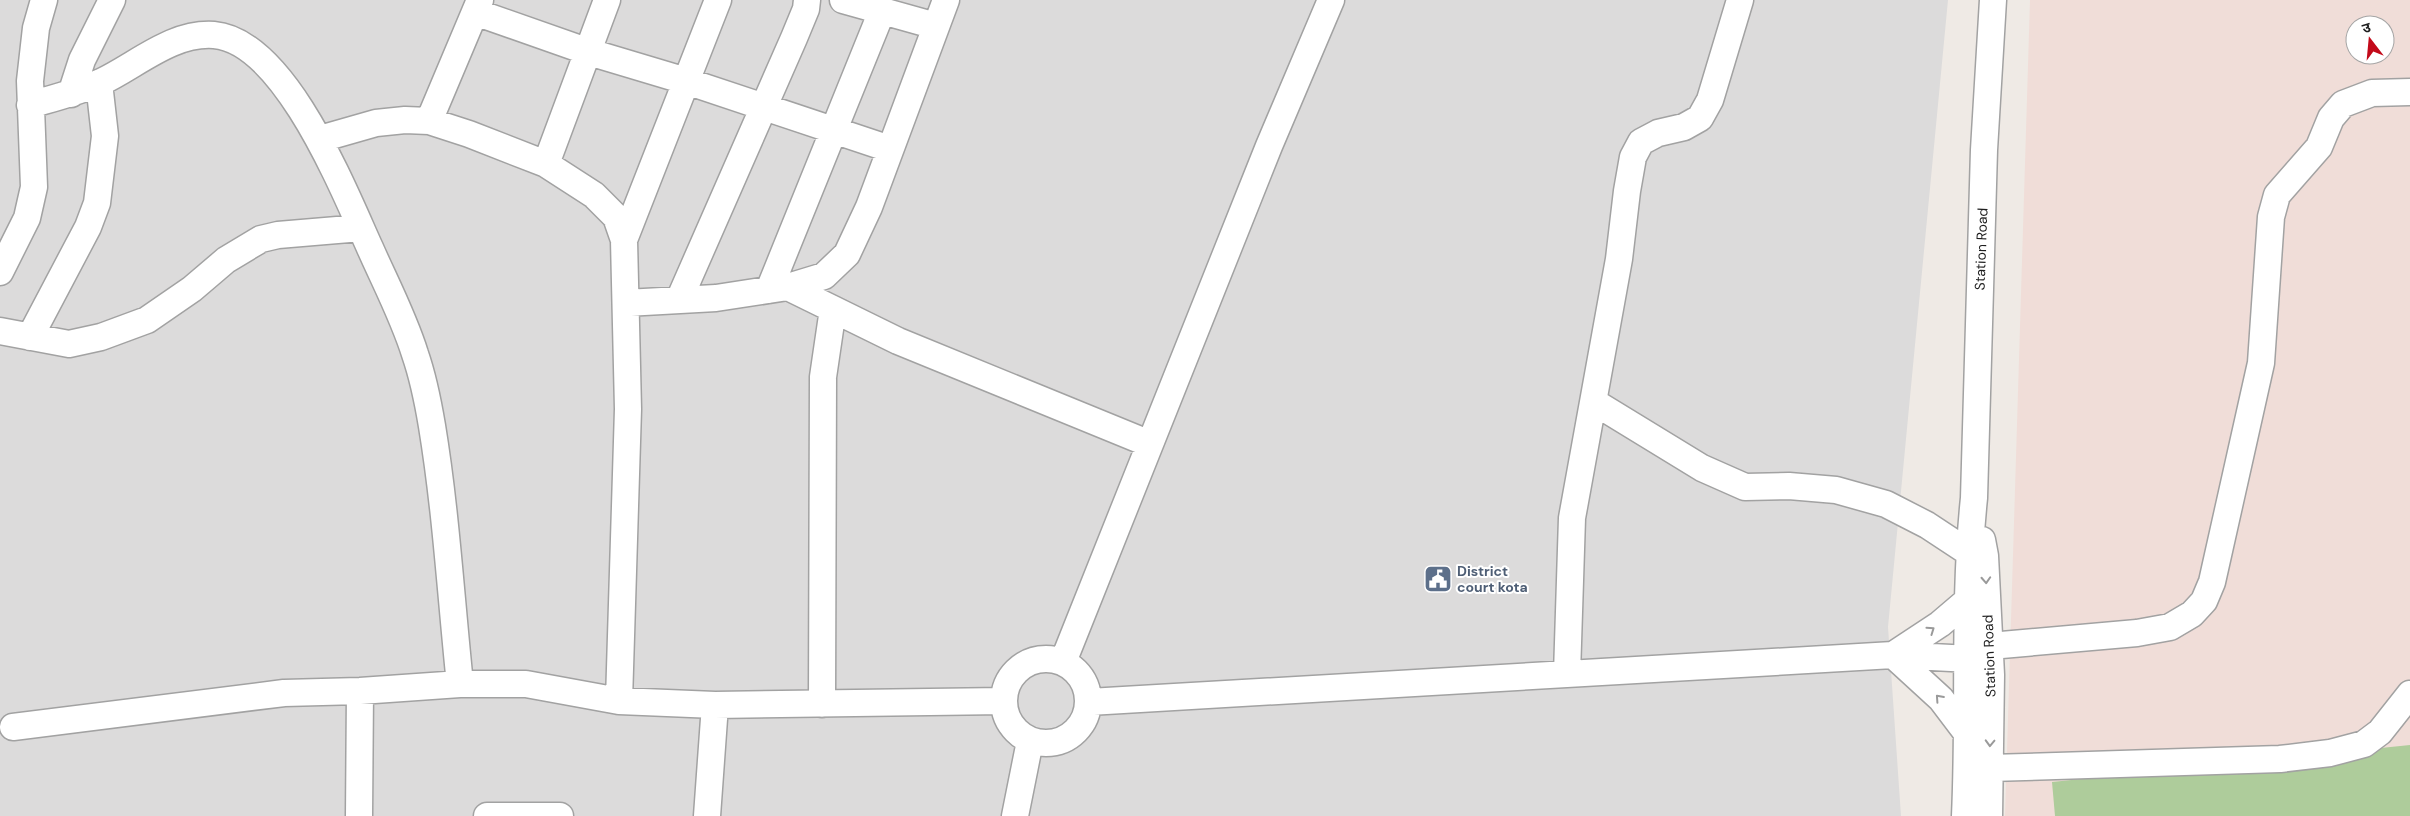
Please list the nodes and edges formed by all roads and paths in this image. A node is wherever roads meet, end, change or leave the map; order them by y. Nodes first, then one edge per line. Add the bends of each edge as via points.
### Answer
1 (44, 0) edge
2 (112, 0) edge
3 (607, 0) edge
4 (718, 0) edge
5 (807, 0) edge
6 (843, 0) edge
7 (946, 0) edge
8 (1330, 0) edge
9 (1740, 0) edge
10 (1993, 0) edge
11 (477, 6) edge
12 (882, 10) junction
13 (936, 26) junction
14 (589, 52) junction
15 (686, 81) junction
16 (99, 83) junction
17 (2410, 92) edge
18 (71, 94) junction
19 (30, 105) junction
20 (762, 107) junction
21 (429, 121) junction
22 (834, 129) junction
23 (320, 138) junction
24 (890, 150) junction
25 (546, 164) junction
26 (361, 228) junction
27 (624, 240) junction
28 (0, 272) edge
29 (779, 288) junction
30 (679, 300) junction
31 (626, 303) junction
32 (833, 309) junction
33 (0, 331) edge
34 (30, 337) junction
35 (1594, 402) junction
36 (1150, 444) junction
37 (1974, 498) junction
38 (1968, 552) junction
39 (1967, 601) junction
40 (1893, 655) junction
41 (1982, 655) junction
42 (1063, 662) junction
43 (1567, 674) junction
44 (460, 684) junction
45 (360, 691) junction
46 (2410, 694) edge
47 (619, 700) junction
48 (1004, 701) junction
49 (1089, 702) junction
50 (822, 704) junction
51 (715, 705) junction
52 (12, 727) dead end
53 (1969, 736) junction
54 (1030, 741) junction
55 (1990, 768) junction
56 (359, 816) edge
57 (486, 816) edge
58 (556, 816) edge
59 (560, 816) edge
60 (707, 816) edge
61 (1015, 816) edge
62 (1965, 816) edge
63 (1989, 816) edge

1 - 19 street via 36,28
2 - 18 street via 82,60
3 - 14 street
4 - 15 street
5 - 20 street via 800,24
6 - 12 street
7 - 13 street
8 - 36 street
9 - 35 street via 1710,100 1700,118 1642,142 1633,157
10 - 37 street, Station Road via 1984,150
11 - 14 street
11 - 21 street
12 - 13 street
12 - 22 street
13 - 24 street
14 - 15 street
14 - 25 street
15 - 20 street
15 - 27 street
16 - 18 street
16 - 23 street via 191,35 216,35 248,50 273,72
16 - 34 street via 105,136 97,203 88,227
17 - 41 street via 2372,93 2343,104 2331,118 2319,147 2277,195 2272,217 2261,363 2212,582 2204,601 2192,614 2170,627
18 - 19 street
19 - 28 street via 34,187 27,218
20 - 22 street
20 - 30 street
21 - 23 street via 376,124
21 - 25 street
22 - 24 street
22 - 29 street
23 - 26 street
24 - 29 street via 847,254 824,276
25 - 27 street via 594,195 616,217
26 - 34 street via 261,239 226,260 192,289 147,320 102,337 69,344
26 - 44 street via 415,353 432,425
27 - 31 street
29 - 30 street
29 - 32 street
30 - 31 street
31 - 47 street via 628,409
32 - 36 street via 898,341
32 - 50 street via 823,377
33 - 34 street
35 - 38 street via 1702,468 1746,487 1836,490 1878,502 1927,525
35 - 43 street via 1572,518
36 - 42 street
37 - 38 street, Station Road
37 -> 41 street, Station Road via 1985,556
38 - 39 street, Station Road
40 -> 39 street via 1940,624
39 - 41 street, Station Road
40 - 41 street
40 - 43 street
53 -> 40 street via 1941,698
41 - 53 street, Station Road
41 -> 55 street, Station Road
42 - 48 street via 1047,659 1030,662 1016,671 1007,685
42 - 49 street via 1077,672 1086,686
43 - 49 street
44 - 45 street
44 - 47 street via 526,684
45 - 52 street via 284,693
45 - 56 street
46 - 55 street via 2380,732 2364,744 2330,754 2280,759
47 - 51 street
48 - 50 street
48 - 54 street via 1007,718 1016,731
49 - 54 street via 1086,718 1076,732 1062,741 1046,744
50 - 51 street
51 - 60 street
53 - 62 street, Station Road
54 - 61 street
55 - 63 street, Station Road
57 - 58 street
58 - 59 street

